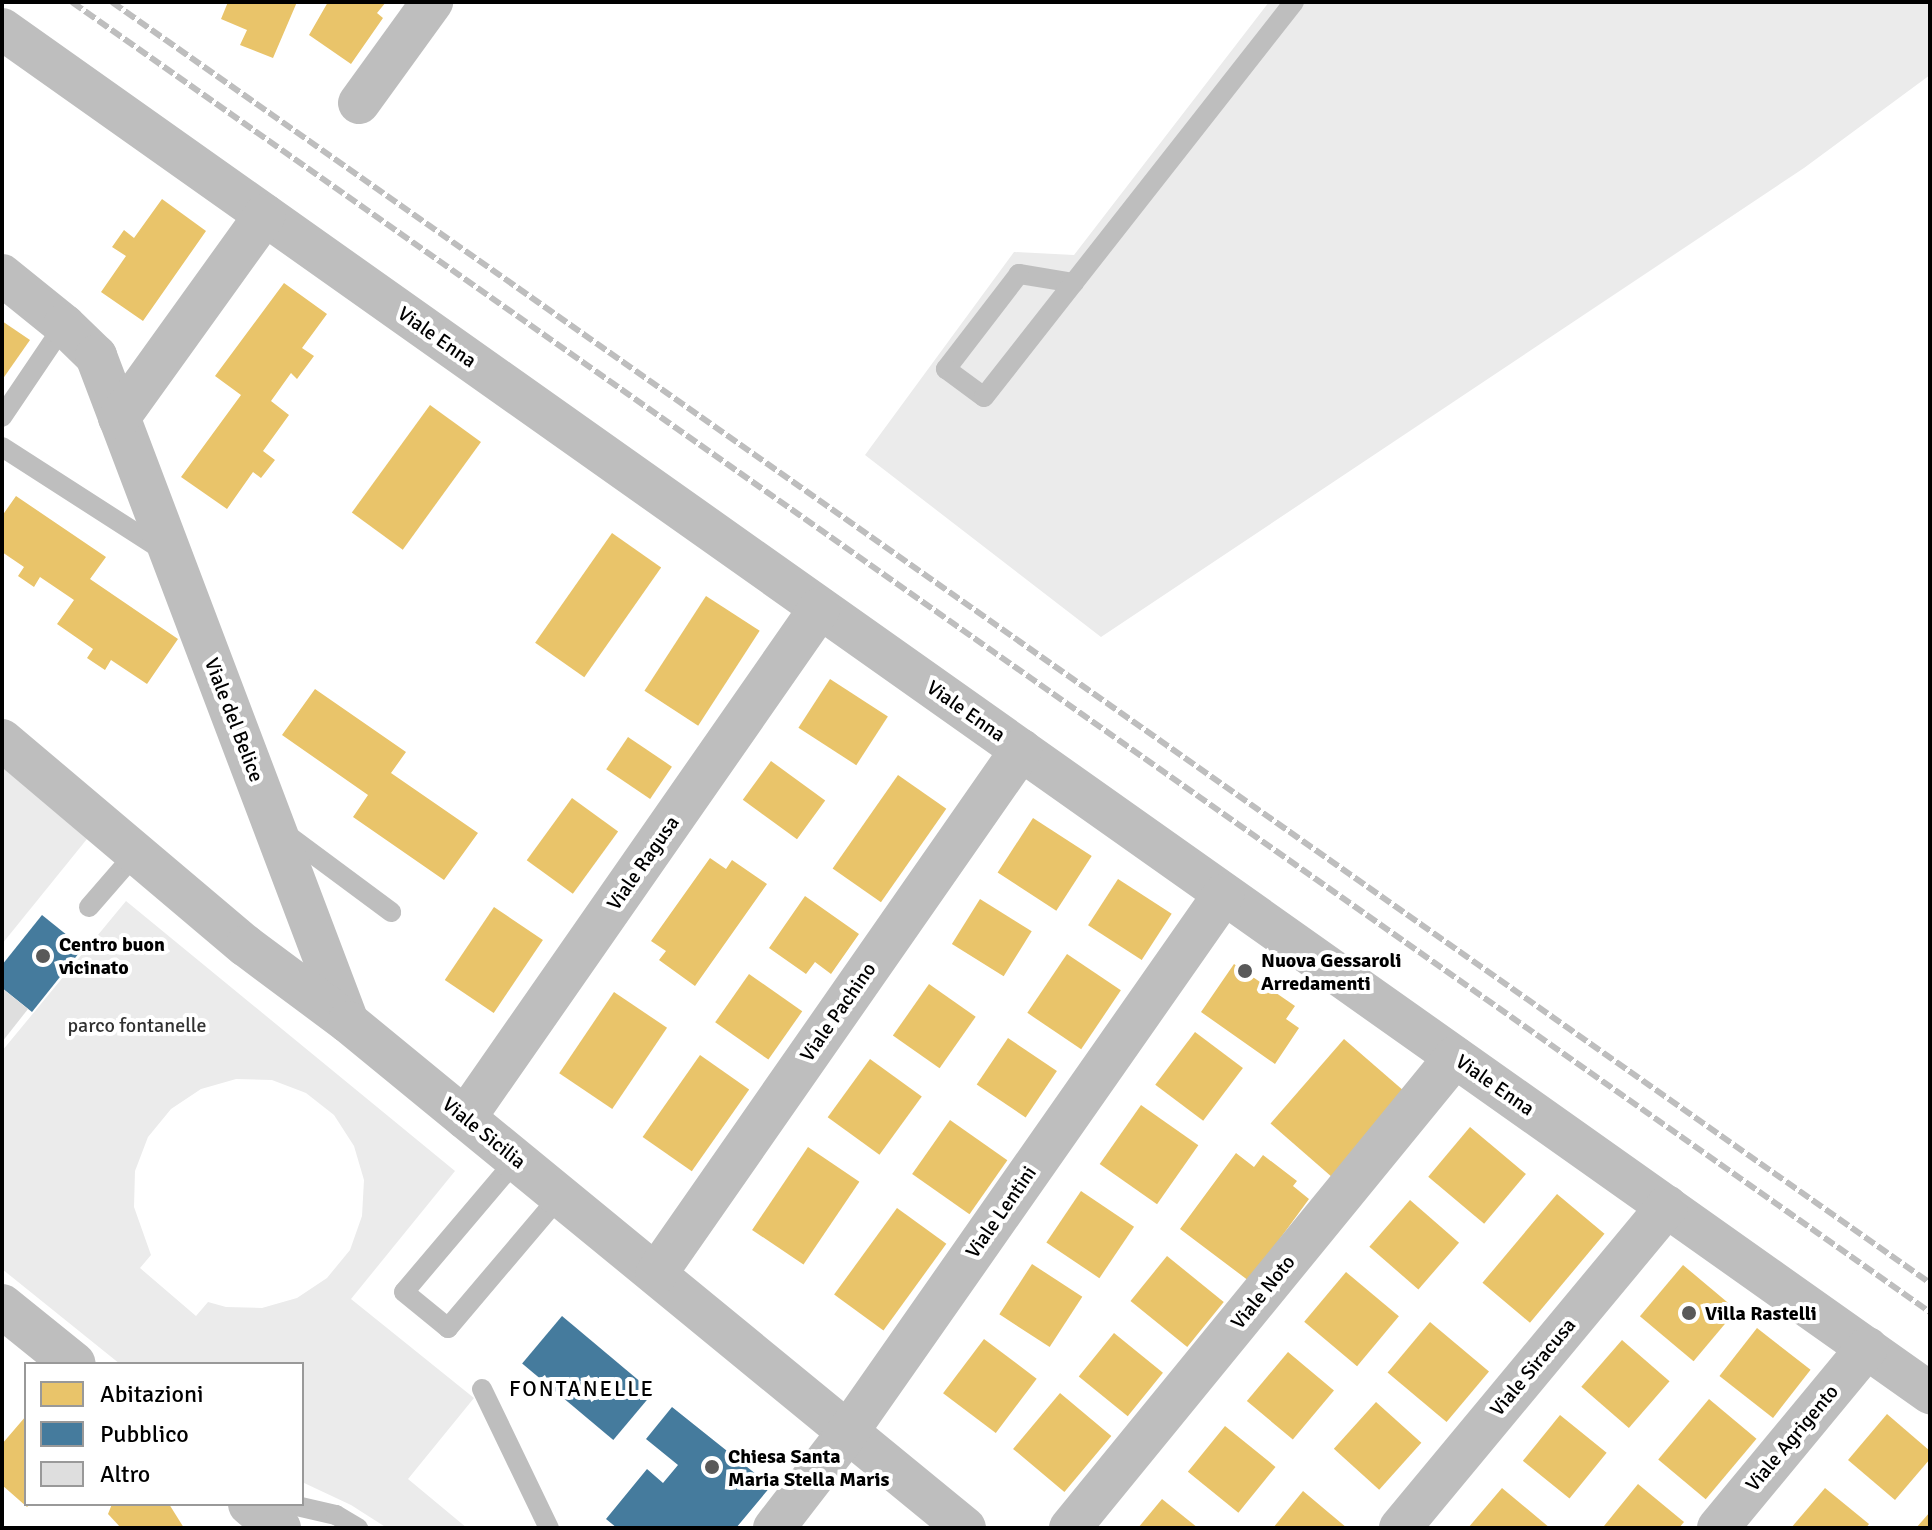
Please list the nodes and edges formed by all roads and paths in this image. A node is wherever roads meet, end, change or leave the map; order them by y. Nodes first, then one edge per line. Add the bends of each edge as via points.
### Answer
1 (432, 2) edge
2 (1294, 2) edge
3 (2, 29) edge
4 (359, 103) dead end
5 (265, 215) junction
6 (2, 275) edge
7 (1074, 283) junction
8 (64, 325) junction
9 (2, 417) edge
10 (119, 418) junction
11 (2, 447) edge
12 (172, 556) junction
13 (820, 608) junction
14 (2, 740) edge
15 (1021, 750) junction
16 (273, 824) junction
17 (136, 853) junction
18 (1224, 894) junction
19 (89, 907) dead end
20 (391, 912) dead end
21 (348, 1022) junction
22 (1455, 1057) junction
23 (465, 1118) junction
24 (516, 1160) junction
25 (560, 1196) junction
26 (1667, 1206) junction
27 (656, 1274) junction
28 (2, 1306) edge
29 (1867, 1348) junction
30 (72, 1362) edge
31 (482, 1389) dead end
32 (1930, 1393) edge
33 (847, 1431) junction
34 (252, 1506) edge
35 (297, 1506) edge
36 (279, 1528) edge
37 (358, 1528) edge
38 (549, 1528) edge
39 (774, 1528) edge
40 (965, 1528) edge
41 (1070, 1528) edge
42 (1400, 1528) edge
43 (1718, 1528) edge

1 - 4 street
2 - 7 lane
3 - 5 street, Viale Enna
5 - 10 street
5 - 13 street, Viale Enna
6 - 8 street, Viale del Belice
7 - 7 lane via 1019,274 946,369 984,397
8 - 9 lane
8 - 10 street, Viale del Belice via 96,356
10 - 12 street, Viale del Belice
11 - 12 lane
12 - 16 street, Viale del Belice
13 - 15 street, Viale Enna
13 - 23 street, Viale Ragusa
14 - 17 street, Viale Sicilia
15 - 18 street, Viale Enna
15 - 27 street, Viale Pachino
16 - 20 lane
16 - 21 street, Viale del Belice
17 - 19 lane
17 - 21 street, Viale Sicilia via 246,946
18 - 22 street, Viale Enna
18 - 33 street, Viale Lentini
21 - 23 street, Viale Sicilia
22 - 26 street, Viale Enna
22 - 41 street, Viale Noto
23 - 24 street, Viale Sicilia
24 - 25 street, Viale Sicilia
24 - 25 lane via 404,1292 448,1328
25 - 27 street, Viale Sicilia
26 - 29 street, Viale Enna
26 - 42 street, Viale Siracusa
27 - 33 street, Viale Sicilia
28 - 30 main road
29 - 32 street, Viale Enna
29 - 43 street, Viale Agrigento
31 - 38 lane
33 - 39 street, Viale Lentini
33 - 40 street, Viale Sicilia
34 - 36 main road
35 - 37 lane via 336,1515

